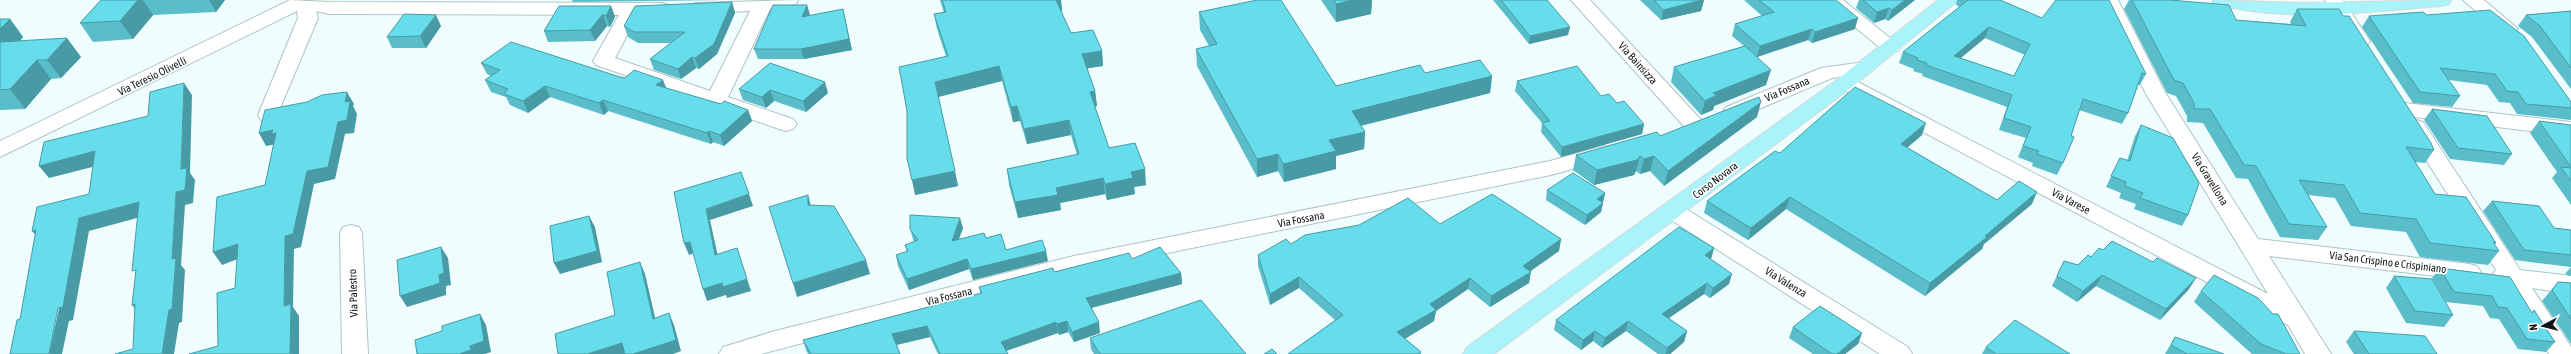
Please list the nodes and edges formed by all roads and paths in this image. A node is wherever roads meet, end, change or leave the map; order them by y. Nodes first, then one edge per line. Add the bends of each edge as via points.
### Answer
1 (789, 0) edge
2 (1580, 0) edge
3 (1831, 0) edge
4 (1950, 0) edge
5 (2221, 0) edge
6 (2442, 0) edge
7 (2472, 0) edge
8 (304, 1) edge
9 (2111, 1) edge
10 (2337, 4) edge
11 (762, 5) junction
12 (631, 10) junction
13 (2524, 42) edge
14 (1890, 47) junction
15 (2370, 57) edge
16 (1864, 68) junction
17 (1845, 83) junction
18 (2392, 90) edge
19 (716, 100) junction
20 (2405, 110) junction
21 (268, 115) edge
22 (786, 124) dead end
23 (1696, 127) junction
24 (2571, 129) edge
25 (1673, 133) edge
26 (1620, 149) edge
27 (0, 151) edge
28 (1673, 210) junction
29 (352, 233) dead end
30 (2252, 246) junction
31 (2512, 277) junction
32 (2571, 285) edge
33 (2298, 320) junction
34 (780, 347) edge
35 (355, 354) edge
36 (732, 354) edge
37 (1476, 354) edge
38 (1898, 354) edge
39 (2318, 354) edge
40 (2562, 354) edge

1 - 11 street
2 - 23 street, Via Bainsizza
3 - 14 street
4 - 14 main road, Corso Novara
5 - 10 main road via 2262,6
6 - 10 main road
7 - 13 street
8 - 12 street via 329,8
8 - 21 street via 308,18
8 - 27 street, Via Teresio Olivelli
9 - 30 street, Via Gravellona via 2156,94
10 - 15 street
11 - 12 street
11 - 19 street
12 - 19 street via 603,61
14 - 16 main road, Corso Novara
16 - 17 main road, Corso Novara
16 - 23 street, Via Fossana via 1828,72
17 - 28 main road, Corso Novara
17 - 33 street, Via Varese
18 - 20 street
19 - 22 street
20 - 24 street
20 - 31 street
23 - 25 street, Via Fossana
26 - 34 street, Via Fossana via 1551,168 1074,264
28 - 37 main road, Corso Novara
28 - 38 street, Via Valenza
29 - 35 street, Via Palestro
30 - 31 street, Via San Crispino e Crispiniano
30 - 33 street, Via Gravellona
31 - 32 street, Via San Crispino e Crispiniano
31 - 40 street
33 - 39 street, Via Gravellona
34 - 36 street, Via Fossana

